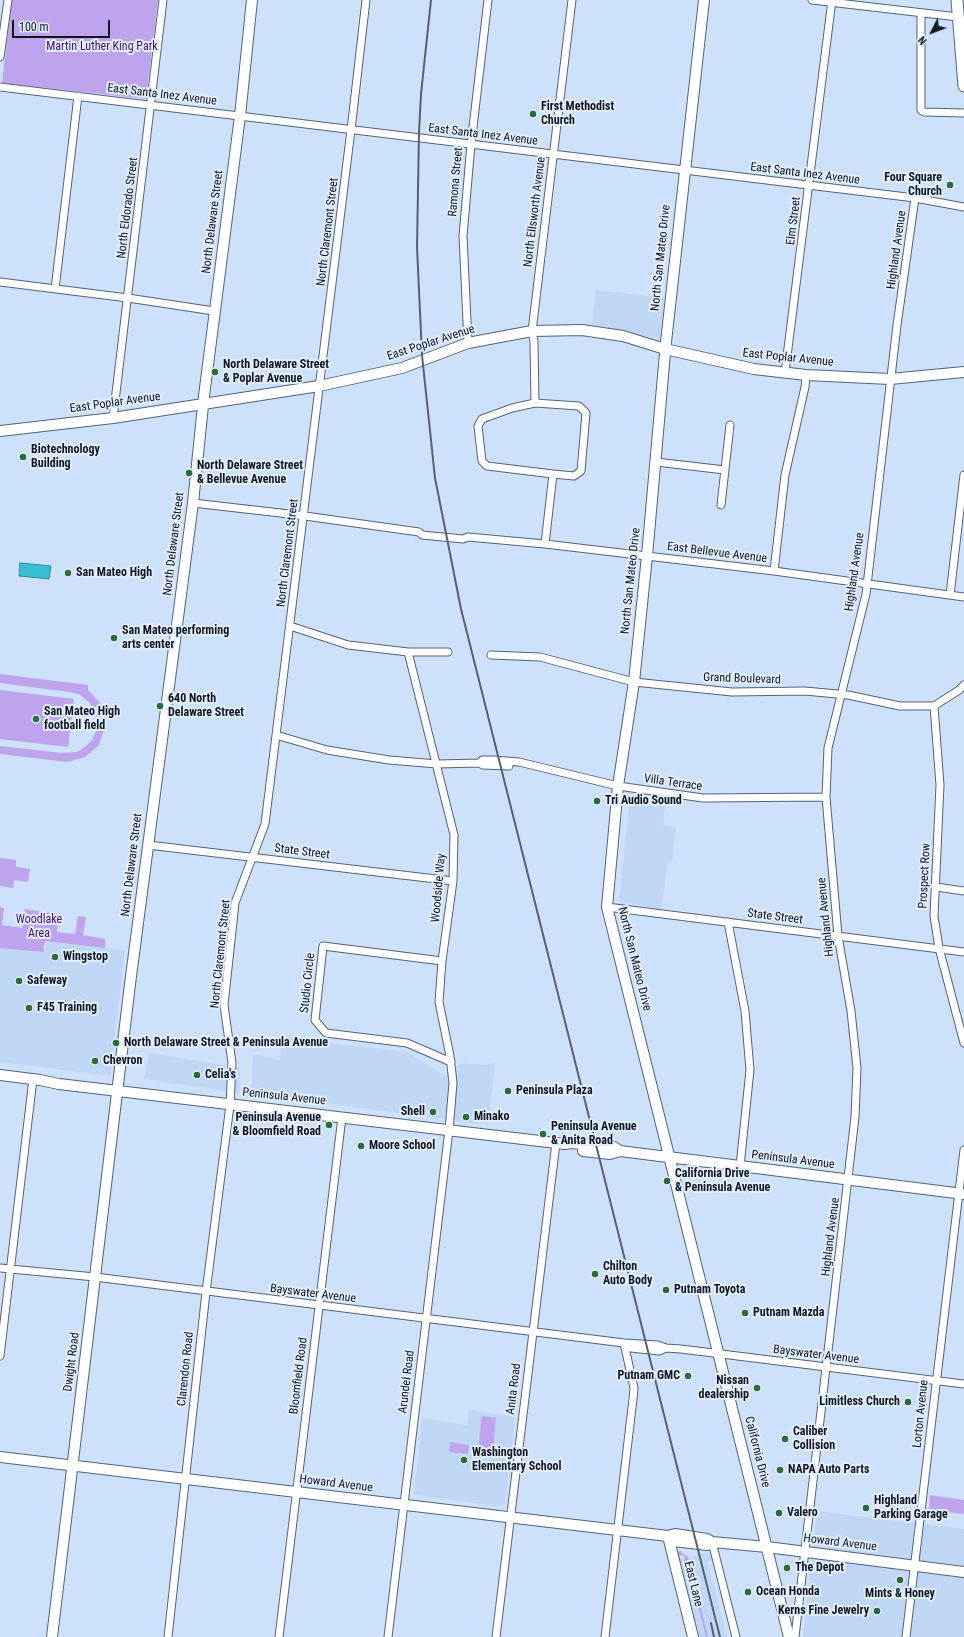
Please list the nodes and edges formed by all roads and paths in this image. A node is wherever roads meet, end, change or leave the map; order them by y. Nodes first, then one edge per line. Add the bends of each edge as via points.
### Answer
1 (8, 0) edge
2 (163, 0) edge
3 (252, 0) edge
4 (366, 0) edge
5 (488, 0) edge
6 (572, 0) edge
7 (704, 0) edge
8 (812, 0) edge
9 (956, 0) edge
10 (831, 1) edge
11 (921, 14) junction
12 (958, 17) junction
13 (0, 57) edge
14 (964, 86) edge
15 (0, 87) edge
16 (78, 96) junction
17 (152, 105) junction
18 (964, 113) edge
19 (240, 116) junction
20 (352, 130) junction
21 (471, 144) junction
22 (553, 154) junction
23 (684, 170) junction
24 (809, 186) junction
25 (915, 198) junction
26 (964, 207) edge
27 (0, 282) edge
28 (55, 289) junction
29 (128, 298) junction
30 (214, 311) junction
31 (532, 331) junction
32 (468, 343) junction
33 (665, 349) junction
34 (785, 372) junction
35 (964, 372) edge
36 (806, 375) junction
37 (890, 379) junction
38 (319, 386) junction
39 (203, 404) junction
40 (535, 404) junction
41 (113, 418) junction
42 (730, 426) dead end
43 (0, 431) edge
44 (656, 462) junction
45 (725, 470) junction
46 (553, 474) junction
47 (964, 475) edge
48 (193, 502) junction
49 (721, 504) dead end
50 (304, 516) junction
51 (545, 544) junction
52 (647, 556) junction
53 (774, 571) junction
54 (866, 585) junction
55 (950, 595) junction
56 (964, 597) edge
57 (290, 626) junction
58 (408, 652) junction
59 (448, 652) dead end
60 (490, 654) dead end
61 (634, 682) junction
62 (964, 685) edge
63 (841, 694) junction
64 (934, 706) junction
65 (276, 735) junction
66 (437, 764) junction
67 (618, 786) junction
68 (826, 797) junction
69 (148, 844) junction
70 (254, 857) junction
71 (453, 881) junction
72 (936, 887) junction
73 (964, 891) edge
74 (607, 907) junction
75 (728, 922) junction
76 (838, 936) junction
77 (939, 948) junction
78 (964, 952) edge
79 (442, 961) junction
80 (964, 1043) edge
81 (451, 1062) junction
82 (0, 1075) edge
83 (33, 1079) junction
84 (118, 1091) junction
85 (230, 1105) junction
86 (342, 1117) junction
87 (449, 1130) junction
88 (560, 1144) junction
89 (964, 1150) edge
90 (670, 1157) junction
91 (740, 1166) junction
92 (849, 1180) junction
93 (961, 1194) edge
94 (0, 1268) edge
95 (10, 1270) junction
96 (95, 1278) junction
97 (206, 1292) junction
98 (318, 1306) junction
99 (426, 1319) junction
100 (533, 1332) junction
101 (624, 1343) junction
102 (719, 1354) junction
103 (0, 1356) edge
104 (826, 1368) junction
105 (935, 1381) junction
106 (964, 1384) edge
107 (0, 1457) edge
108 (72, 1466) junction
109 (185, 1478) junction
110 (296, 1492) junction
111 (404, 1505) junction
112 (510, 1518) junction
113 (618, 1530) junction
114 (668, 1536) junction
115 (712, 1542) junction
116 (768, 1547) junction
117 (804, 1552) junction
118 (914, 1566) junction
119 (964, 1572) edge
120 (52, 1637) edge
121 (168, 1637) edge
122 (279, 1637) edge
123 (388, 1637) edge
124 (496, 1637) edge
125 (605, 1637) edge
126 (693, 1637) edge
127 (736, 1637) edge
128 (790, 1637) edge
129 (795, 1637) edge
130 (906, 1637) edge

1 - 13 street
2 - 17 street, North Eldorado Street
3 - 19 main road, North Delaware Street
4 - 20 street, North Claremont Street
5 - 21 street, Ramona Street
6 - 22 street, North Ellsworth Avenue
7 - 23 main road, North San Mateo Drive
8 - 10 street
9 - 12 main road
10 - 11 street
10 - 24 street, Elm Street
11 - 12 street
11 - 18 street via 921,110
12 - 14 main road
15 - 16 street, East Santa Inez Avenue
16 - 17 street, East Santa Inez Avenue
16 - 28 street
17 - 19 street, East Santa Inez Avenue
17 - 29 street, North Eldorado Street
19 - 20 street, East Santa Inez Avenue
19 - 30 main road, North Delaware Street
20 - 21 street, East Santa Inez Avenue
20 - 38 street, North Claremont Street
21 - 22 street, East Santa Inez Avenue
21 - 32 street, Ramona Street via 463,236
22 - 23 street, East Santa Inez Avenue
22 - 31 street, North Ellsworth Avenue
23 - 24 street, East Santa Inez Avenue
23 - 33 main road, North San Mateo Drive
24 - 25 street, East Santa Inez Avenue
24 - 34 street, Elm Street
25 - 26 street, East Santa Inez Avenue
25 - 37 street, Highland Avenue
27 - 28 street
28 - 29 street
29 - 30 street
29 - 41 street, North Eldorado Street
30 - 39 main road, North Delaware Street
31 - 32 main road, East Poplar Avenue
31 - 33 main road, East Poplar Avenue via 588,331 623,336
31 - 40 street, North Ellsworth Avenue
32 - 38 main road, East Poplar Avenue via 402,368
33 - 34 main road, East Poplar Avenue via 754,369
33 - 44 main road, North San Mateo Drive
34 - 36 main road, East Poplar Avenue
35 - 37 main road, East Poplar Avenue
36 - 37 main road, East Poplar Avenue
36 - 53 street via 786,475
37 - 54 street, Highland Avenue
38 - 39 main road, East Poplar Avenue
38 - 50 street, North Claremont Street
39 - 41 main road, East Poplar Avenue
39 - 48 main road, North Delaware Street
40 - 46 street via 579,406 586,413 581,471 574,476
40 - 46 street via 512,408 482,419 478,426 482,461 487,466
41 - 43 main road, East Poplar Avenue
42 - 45 street
44 - 45 street
44 - 52 main road, North San Mateo Drive
45 - 49 street
46 - 51 street
47 - 55 street
48 - 50 street, East Bellevue Avenue
48 - 69 main road, North Delaware Street
50 - 51 street, East Bellevue Avenue via 419,532 422,535
50 - 57 street, North Claremont Street
51 - 52 street, East Bellevue Avenue
52 - 53 street, East Bellevue Avenue
52 - 61 main road, North San Mateo Drive
53 - 54 street, East Bellevue Avenue
54 - 55 street, East Bellevue Avenue
54 - 63 street, Highland Avenue via 866,594
55 - 56 street, East Bellevue Avenue
57 - 58 street via 348,645
57 - 65 street, North Claremont Street
58 - 59 street
58 - 66 street, Woodside Way
60 - 61 street, Grand Boulevard via 540,657
61 - 63 street, Grand Boulevard via 732,692 805,691
61 - 67 main road, North San Mateo Drive
62 - 64 street
63 - 64 street, Grand Boulevard via 900,706
63 - 68 street, Highland Avenue via 828,748
64 - 72 street, Prospect Row via 940,785
65 - 66 street, Villa Terrace via 327,750 389,760
65 - 70 street, North Claremont Street via 265,824
66 - 67 street, Villa Terrace via 520,764
66 - 71 street, Woodside Way via 454,835
67 - 68 street, Villa Terrace via 703,798
67 - 74 main road, North San Mateo Drive
68 - 76 street, Highland Avenue
69 - 70 street, State Street
69 - 84 main road, North Delaware Street
70 - 71 street, State Street
70 - 85 street, North Claremont Street via 235,903 224,1005 232,1063
71 - 79 street, Woodside Way
72 - 73 street
72 - 77 street, Prospect Row via 934,916
74 - 75 street, State Street
74 - 90 main road, North San Mateo Drive
75 - 76 street, State Street
75 - 91 street via 745,1011 750,1070
76 - 77 street, State Street
76 - 92 street, Highland Avenue via 851,1011 857,1068
77 - 78 street, State Street
77 - 80 street, Prospect Row
79 - 81 street, Woodside Way via 439,1002
79 - 81 street, Studio Circle via 323,946 315,1020 326,1033 407,1043
81 - 87 street, Woodside Way via 453,1083
82 - 83 main road, Peninsula Avenue
83 - 84 main road, Peninsula Avenue
83 - 95 street
84 - 85 main road, Peninsula Avenue
84 - 96 main road, Dwight Road
85 - 86 main road, Peninsula Avenue
85 - 97 street, Clarendon Road
86 - 87 main road, Peninsula Avenue
86 - 98 street, Bloomfield Road
87 - 88 main road, Peninsula Avenue
87 - 99 street, Arundel Road
88 - 90 main road, Peninsula Avenue via 570,1149 610,1154 620,1151
88 - 100 street, Anita Road
89 - 93 street
90 - 91 main road, Peninsula Avenue
90 - 102 main road, California Drive
91 - 92 main road, Peninsula Avenue
92 - 93 main road, Peninsula Avenue
92 - 104 street, Highland Avenue
93 - 105 street, Lorton Avenue
94 - 95 street, Bayswater Avenue
95 - 96 street, Bayswater Avenue
95 - 103 street
96 - 97 street, Bayswater Avenue
96 - 108 main road, Dwight Road
97 - 98 street, Bayswater Avenue
97 - 109 street, Clarendon Road
98 - 99 street, Bayswater Avenue
98 - 110 street, Bloomfield Road
99 - 100 street, Bayswater Avenue
99 - 111 street, Arundel Road
100 - 101 street, Bayswater Avenue
100 - 112 street, Anita Road
101 - 102 street, Bayswater Avenue via 631,1348 659,1351 666,1348
101 - 113 street via 634,1388
102 - 104 street, Bayswater Avenue
102 - 116 main road, California Drive
104 - 105 street, Bayswater Avenue
104 - 117 street, Highland Avenue
105 - 106 street, Bayswater Avenue
105 - 118 street, Lorton Avenue
107 - 108 main road, Howard Avenue
108 - 109 main road, Howard Avenue
108 - 120 main road, Dwight Road
109 - 110 main road, Howard Avenue
109 - 121 street, Clarendon Road
110 - 111 main road, Howard Avenue
110 - 122 street, Bloomfield Road
111 - 112 main road, Howard Avenue
111 - 123 street, Arundel Road
112 - 113 main road, Howard Avenue
112 - 124 street, Anita Road
113 - 114 main road, Howard Avenue
113 - 125 street
114 - 115 main road, Howard Avenue via 674,1541 685,1543 707,1546
114 - 126 main road, East Lane
115 - 116 main road, Howard Avenue
115 - 127 street
116 - 117 main road, Howard Avenue
116 - 128 main road, California Drive
117 - 118 main road, Howard Avenue
117 - 129 street, Highland Avenue
118 - 119 main road, Howard Avenue
118 - 130 street, Lorton Avenue

